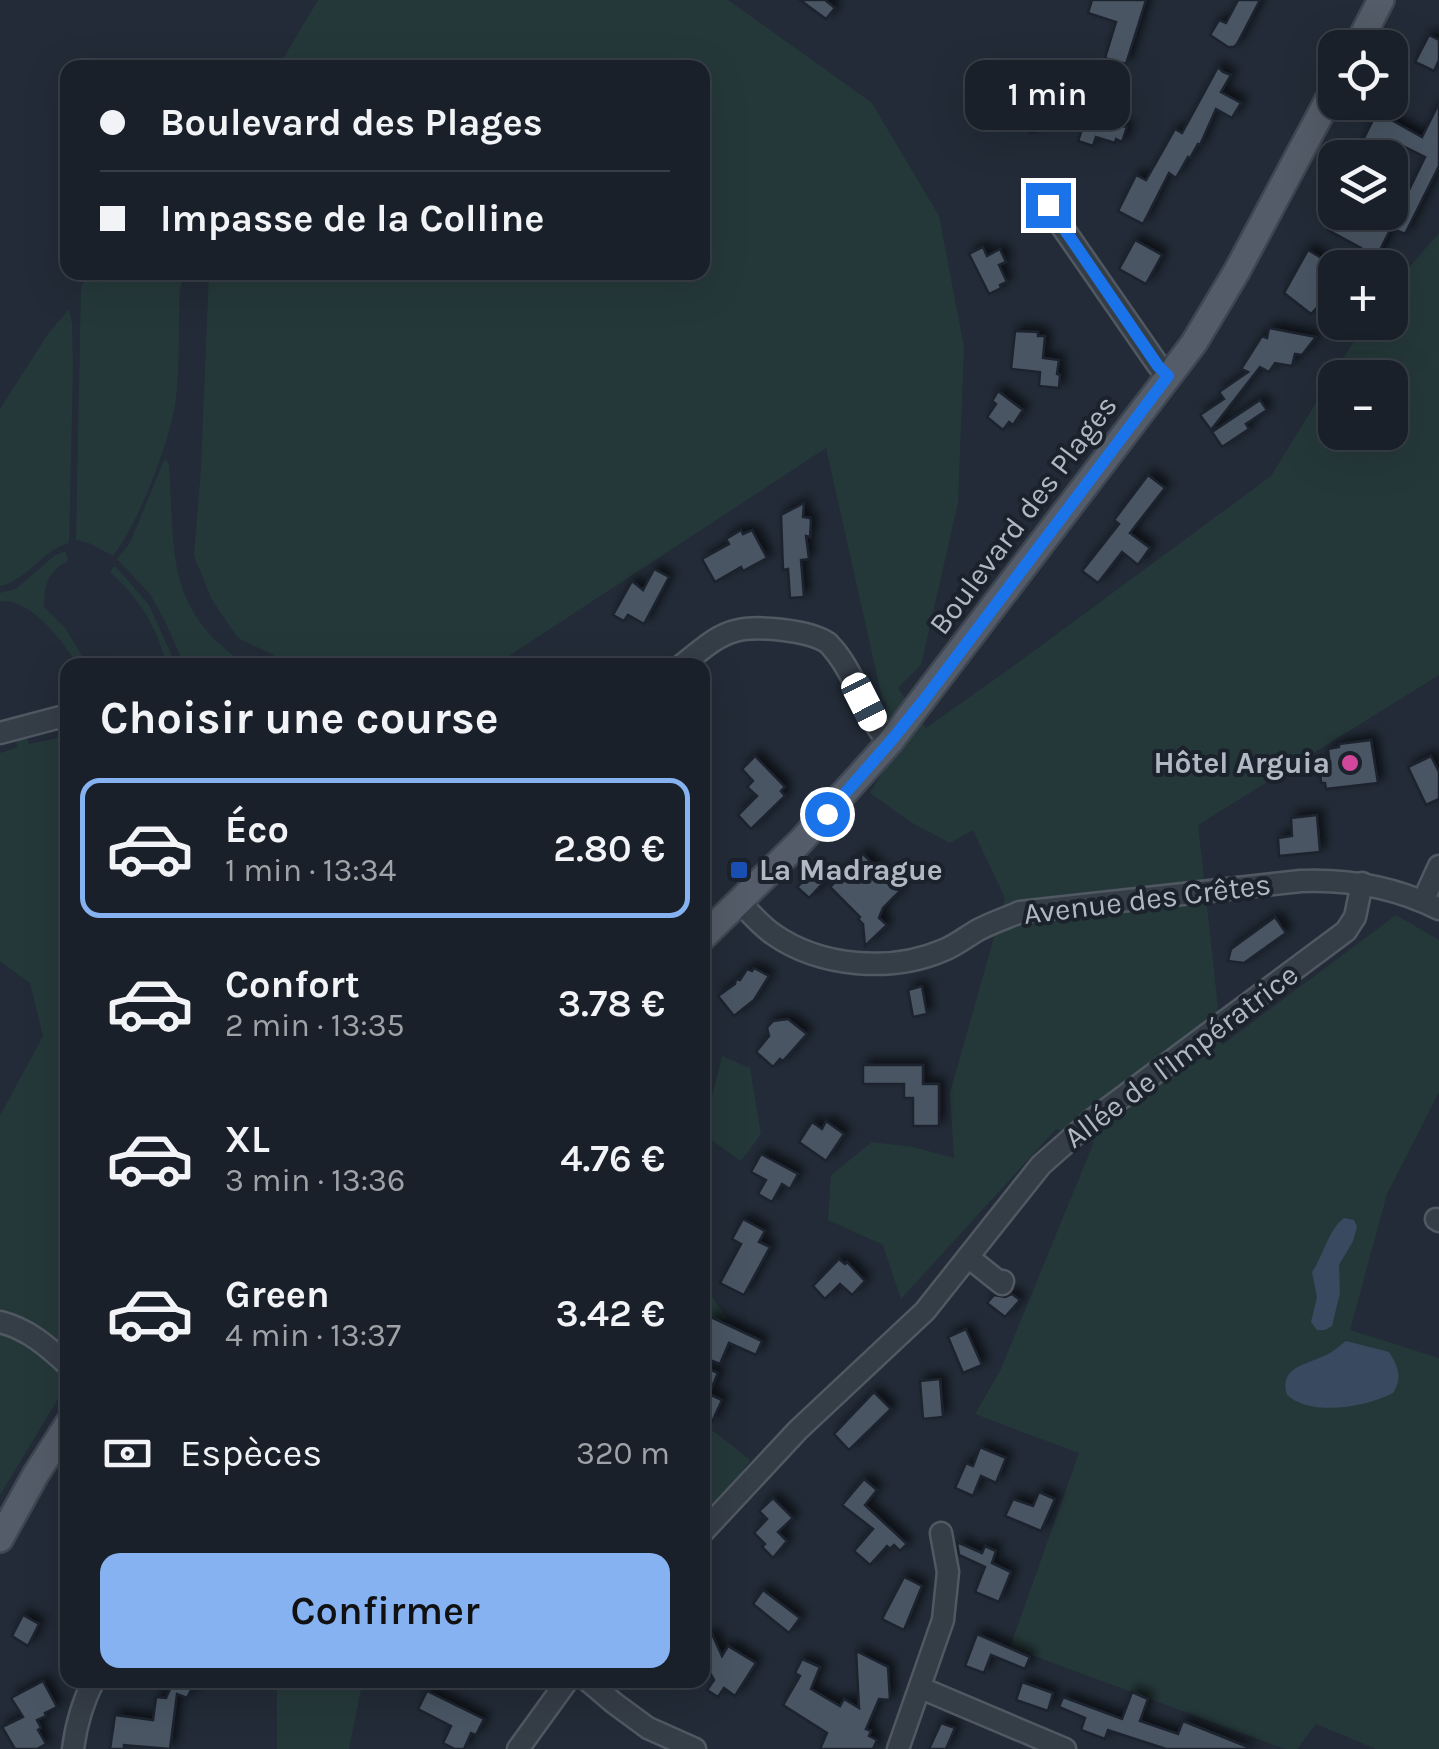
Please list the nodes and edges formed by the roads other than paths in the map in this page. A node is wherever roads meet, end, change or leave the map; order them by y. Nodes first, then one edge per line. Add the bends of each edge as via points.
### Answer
1 (1381, 0) edge
2 (1365, 30) edge
3 (1318, 119) edge
4 (1048, 205) dead end
5 (1168, 376) junction
6 (692, 658) edge
7 (60, 718) edge
8 (0, 732) edge
9 (890, 742) junction
10 (1439, 866) edge
11 (1362, 884) junction
12 (739, 901) junction
13 (1431, 905) edge
14 (710, 930) edge
15 (968, 1257) junction
16 (1004, 1281) dead end
17 (0, 1322) edge
18 (60, 1357) edge
19 (60, 1436) edge
20 (710, 1524) edge
21 (941, 1533) dead end
22 (0, 1539) edge
23 (91, 1688) edge
24 (562, 1688) edge
25 (596, 1688) edge
26 (921, 1688) junction
27 (73, 1749) edge
28 (518, 1749) edge
29 (695, 1749) edge
30 (898, 1749) edge
31 (1065, 1749) edge

1 - 2 main road
3 - 5 main road, Boulevard des Plages via 1237,271
4 - 5 street
5 - 9 main road, Boulevard des Plages
6 - 9 street via 736,630 812,636 838,655
7 - 8 street
9 - 12 main road, Boulevard des Plages
10 - 13 street, Avenue des Crêtes
11 - 12 street, Avenue des Crêtes via 1300,881 1020,912 944,950 886,964 818,956 788,943
11 - 13 street, Avenue des Crêtes
11 - 15 street, Allée de l'Impératrice via 1346,931 1092,1120 1041,1164
12 - 14 main road, Boulevard des Plages
15 - 16 street
15 - 20 street, Allée de l'Impératrice via 925,1311 798,1430
17 - 18 street
19 - 22 main road
21 - 26 street via 948,1572 942,1620
23 - 27 street
24 - 28 street
25 - 29 street via 648,1728
26 - 30 street
26 - 31 street

